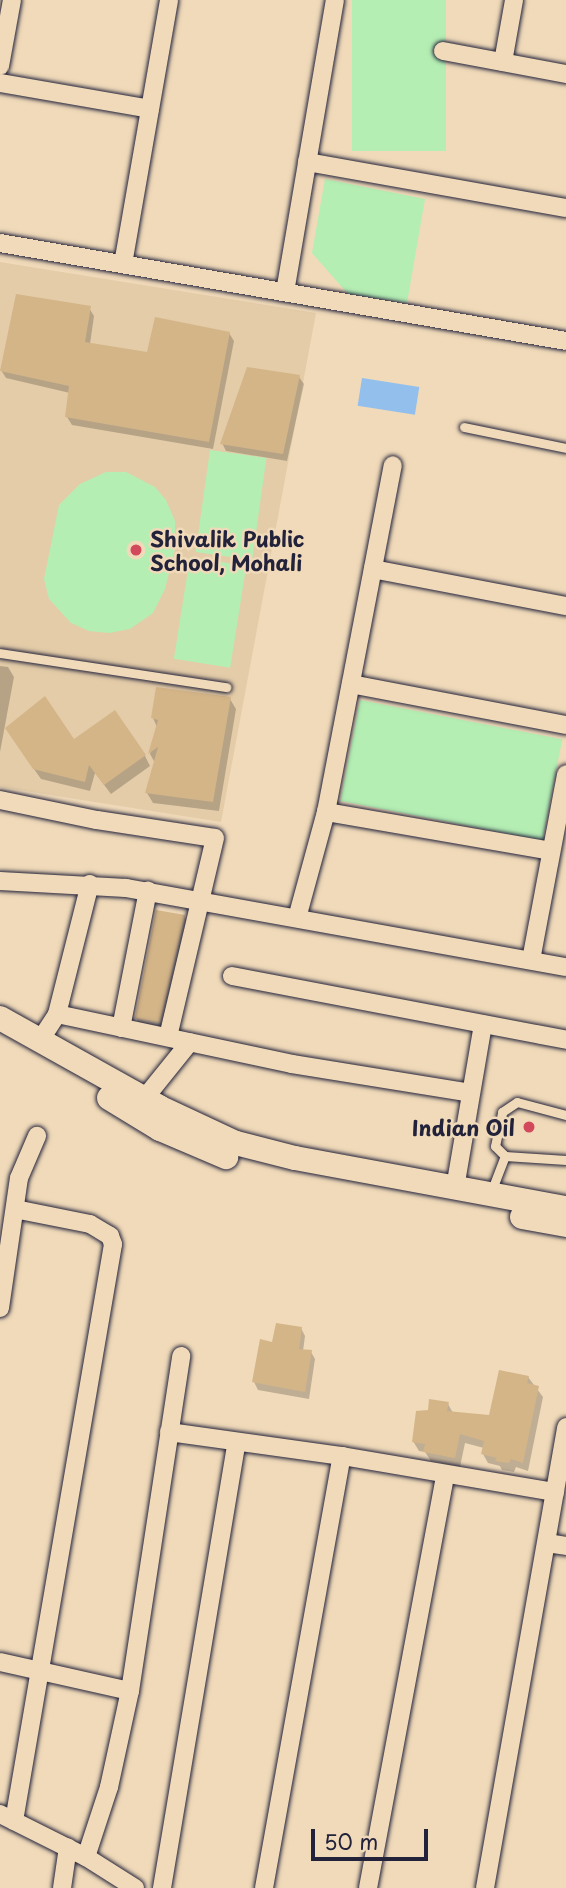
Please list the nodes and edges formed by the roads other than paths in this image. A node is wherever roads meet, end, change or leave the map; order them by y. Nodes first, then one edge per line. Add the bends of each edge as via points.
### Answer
1 (12, 0) edge
2 (169, 0) edge
3 (335, 0) edge
4 (514, 0) edge
5 (443, 51) dead end
6 (503, 62) junction
7 (0, 66) edge
8 (566, 74) edge
9 (0, 83) edge
10 (150, 109) junction
11 (307, 162) junction
12 (566, 208) edge
13 (0, 243) edge
14 (123, 264) junction
15 (285, 292) junction
16 (566, 341) edge
17 (464, 427) dead end
18 (566, 448) edge
19 (393, 465) dead end
20 (373, 569) junction
21 (566, 606) edge
22 (0, 653) edge
23 (351, 684) junction
24 (226, 687) dead end
25 (566, 725) edge
26 (566, 774) edge
27 (0, 800) edge
28 (326, 812) junction
29 (551, 851) junction
30 (0, 881) edge
31 (90, 884) junction
32 (148, 891) junction
33 (199, 901) junction
34 (297, 918) junction
35 (531, 960) junction
36 (566, 967) edge
37 (232, 976) dead end
38 (57, 1014) junction
39 (0, 1018) edge
40 (483, 1024) junction
41 (121, 1028) junction
42 (0, 1036) edge
43 (168, 1037) junction
44 (566, 1040) edge
45 (190, 1042) junction
46 (36, 1049) junction
47 (471, 1093) junction
48 (144, 1099) junction
49 (566, 1115) edge
50 (37, 1136) dead end
51 (505, 1156) junction
52 (566, 1160) edge
53 (455, 1188) junction
54 (490, 1194) junction
55 (566, 1208) edge
56 (15, 1209) junction
57 (566, 1225) edge
58 (6, 1231) edge
59 (0, 1308) edge
60 (180, 1356) dead end
61 (566, 1427) edge
62 (169, 1432) junction
63 (237, 1442) junction
64 (342, 1456) junction
65 (446, 1475) junction
66 (555, 1492) junction
67 (547, 1543) junction
68 (566, 1546) edge
69 (0, 1662) edge
70 (38, 1668) junction
71 (130, 1691) junction
72 (7, 1817) edge
73 (68, 1847) junction
74 (86, 1857) junction
75 (62, 1888) edge
76 (135, 1888) edge
77 (162, 1888) edge
78 (264, 1888) edge
79 (368, 1888) edge
80 (485, 1888) edge

1 - 7 street
2 - 10 street
3 - 11 street
4 - 6 street
5 - 6 street
6 - 8 street
9 - 10 street
10 - 14 street
11 - 12 street
11 - 15 street
13 - 14 street
14 - 15 street
15 - 16 street
17 - 18 lane
19 - 20 street
20 - 21 street
20 - 23 street
22 - 24 lane
23 - 25 street
23 - 28 street
26 - 29 street
27 - 33 street via 215,838
28 - 29 street
28 - 34 street
29 - 35 street
30 - 31 street
31 - 32 street
31 - 38 street
32 - 33 street
32 - 41 street
33 - 34 street
33 - 43 street
34 - 35 street
35 - 36 street
37 - 40 street
38 - 41 street
38 - 46 street
39 - 46 street
40 - 44 street
40 - 47 street
41 - 43 street
42 - 46 street
43 - 45 street
45 - 47 street
45 - 48 street
46 - 48 street
46 - 57 street via 160,1129 243,1163
47 - 53 street
48 - 53 street via 210,1133 254,1149
49 - 51 lane via 517,1102 502,1112 495,1146
50 - 56 street via 19,1178
51 - 52 lane
51 - 54 lane
53 - 54 street
54 - 55 street
56 - 58 street
56 - 70 street via 90,1224 110,1236 113,1244
58 - 59 street
60 - 62 street
61 - 66 street
62 - 63 street
62 - 71 street
63 - 64 street
63 - 77 street
64 - 65 street
64 - 78 street
65 - 66 street
65 - 79 street
66 - 67 street
67 - 68 street
67 - 80 street
69 - 70 street
70 - 71 street
70 - 72 street
71 - 74 street via 112,1774
72 - 73 street
73 - 74 street
73 - 75 street
74 - 76 street

